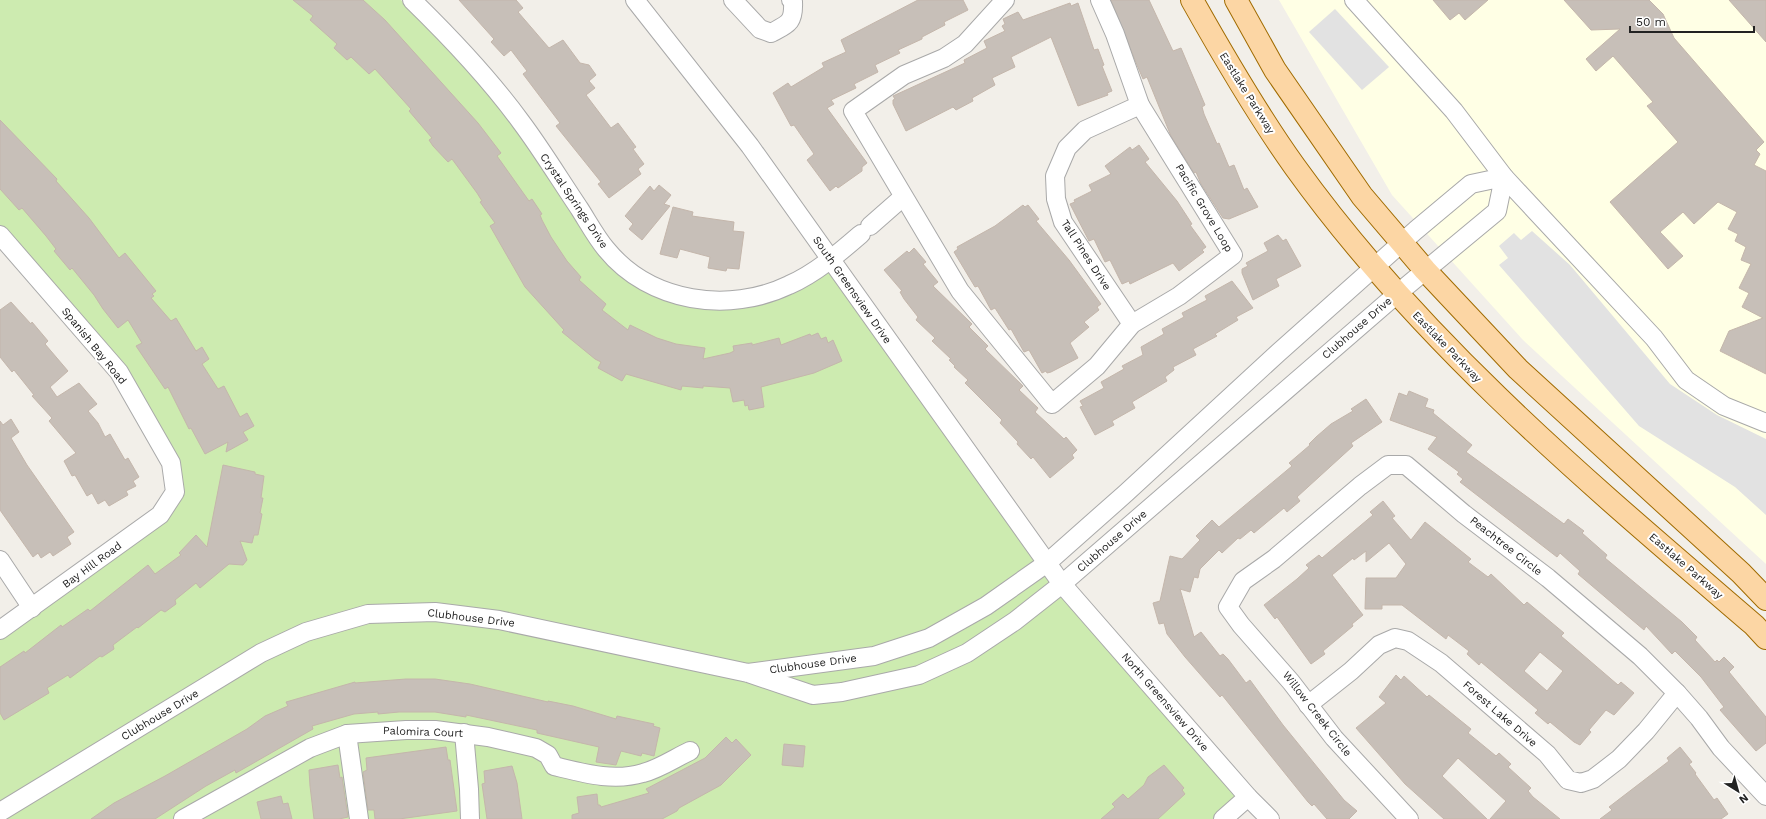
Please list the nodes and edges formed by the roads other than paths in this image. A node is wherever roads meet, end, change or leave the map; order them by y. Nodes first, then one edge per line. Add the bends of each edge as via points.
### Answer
1 (412, 0) edge
2 (635, 0) edge
3 (733, 0) edge
4 (791, 0) edge
5 (1005, 0) edge
6 (1100, 0) edge
7 (1192, 0) edge
8 (1236, 0) edge
9 (1354, 0) edge
10 (1140, 105) junction
11 (1504, 177) junction
12 (903, 197) junction
13 (0, 235) edge
14 (1402, 244) junction
15 (831, 260) junction
16 (1374, 267) junction
17 (1425, 270) junction
18 (1397, 294) junction
19 (1132, 324) junction
20 (1766, 423) edge
21 (175, 492) joint
22 (0, 560) edge
23 (1047, 563) junction
24 (1062, 584) junction
25 (1766, 599) edge
26 (1228, 606) joint
27 (32, 608) junction
28 (0, 630) edge
29 (1766, 638) edge
30 (748, 673) junction
31 (1677, 693) junction
32 (1308, 705) junction
33 (464, 733) junction
34 (348, 734) junction
35 (690, 751) dead end
36 (1766, 796) edge
37 (1248, 797) junction
38 (9, 812) edge
39 (183, 819) edge
40 (359, 819) edge
41 (470, 819) edge
42 (1223, 819) edge
43 (1270, 819) edge
44 (1409, 819) edge

1 - 15 street, Crystal Springs Drive via 479,68 517,116 606,250 630,271 649,283 686,297 737,301 780,290
2 - 15 street, South Greensview Drive via 750,146
3 - 4 street via 760,29 770,32 786,25 794,15
5 - 12 street, Pacific Grove Loop via 965,44 944,58 904,75 853,110
6 - 10 street, Pacific Grove Loop via 1116,34
7 - 16 main road, Eastlake Parkway via 1228,63 1294,166
8 - 14 main road via 1275,70 1362,196
9 - 11 street via 1454,111
10 - 19 street, Tall Pines Drive via 1085,130 1067,148 1055,176 1056,199 1063,222
10 - 19 street, Pacific Grove Loop via 1233,255 1179,296
11 - 14 street, Clubhouse Drive via 1471,184
11 - 17 street, Clubhouse Drive via 1497,211
11 - 20 street via 1654,338 1686,380 1724,406
12 - 15 street
12 - 19 street, Pacific Grove Loop via 960,291 1052,404 1097,366
13 - 21 street, Spanish Bay Road via 119,372 171,463
14 - 16 street, Clubhouse Drive
14 - 17 main road
15 - 23 street, South Greensview Drive
16 - 18 main road, Eastlake Parkway
16 - 23 street, Clubhouse Drive
17 - 18 street, Clubhouse Drive
17 - 25 main road via 1518,369
18 - 24 street, Clubhouse Drive
18 - 29 main road, Eastlake Parkway via 1480,382 1588,482
21 - 27 street, Bay Hill Road via 160,515
22 - 27 street
23 - 24 street, South Greensview Drive
23 - 30 street, Clubhouse Drive via 986,606 929,638 874,656
24 - 30 street, Clubhouse Drive via 1015,621 967,653 918,676 842,692 813,695
24 - 37 street, North Greensview Drive
26 - 31 street, Peachtree Circle via 1243,581 1274,559 1360,486 1388,465 1406,465 1464,514 1548,578 1640,656
26 - 32 street, Willow Creek Circle
27 - 28 street, Bay Hill Road
30 - 38 street, Clubhouse Drive via 499,620 435,612 368,614 306,632 261,653
31 - 32 street, Forest Lake Drive via 1619,759 1593,779 1581,783 1568,780 1546,754 1441,663 1408,641 1395,638 1379,645
31 - 36 street, Peachtree Circle via 1721,748
32 - 44 street, Willow Creek Circle via 1356,763
33 - 34 street, Palomira Court via 406,730
33 - 35 street, Palomira Court via 536,748 548,755 554,766 589,774 620,777 643,773
33 - 41 street
34 - 39 street, Palomira Court via 310,748
34 - 40 street
37 - 42 street
37 - 43 street, North Greensview Drive

